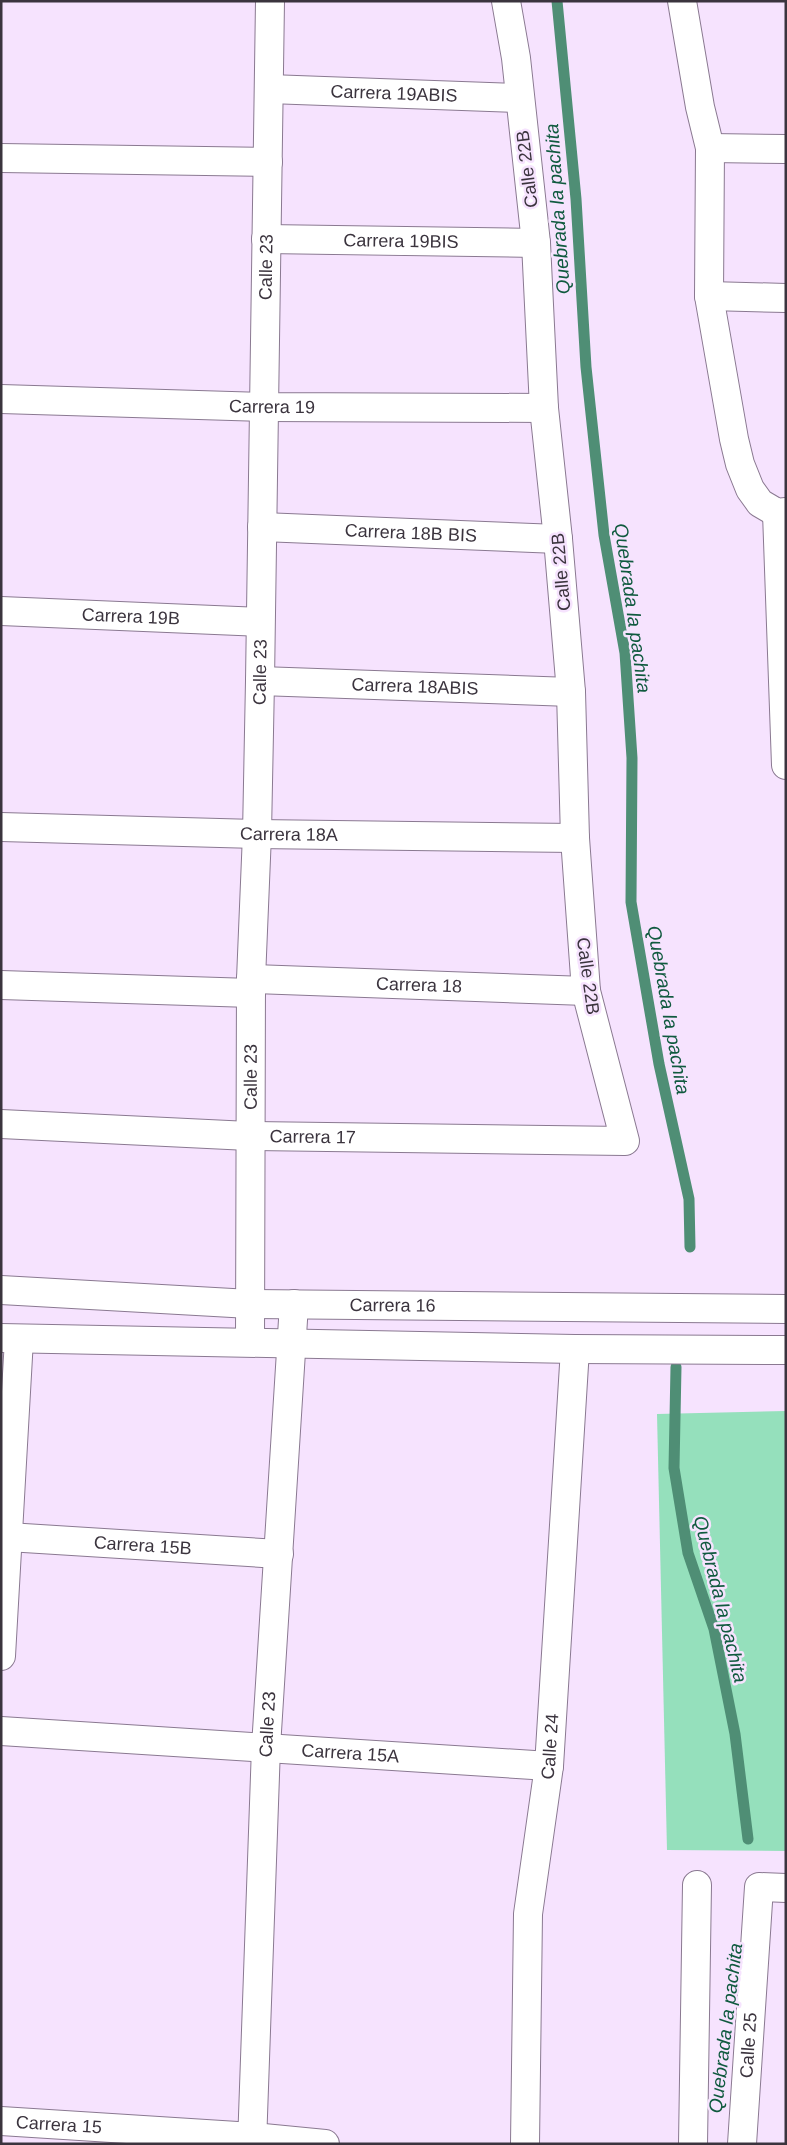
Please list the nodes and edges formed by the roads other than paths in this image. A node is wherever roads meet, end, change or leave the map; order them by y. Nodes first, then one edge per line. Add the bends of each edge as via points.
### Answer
1 (270, 1) edge
2 (506, 1) edge
3 (682, 1) edge
4 (269, 89) junction
5 (519, 98) junction
6 (710, 148) junction
7 (786, 150) edge
8 (1, 158) edge
9 (268, 162) junction
10 (266, 239) junction
11 (536, 243) junction
12 (709, 296) junction
13 (786, 298) edge
14 (1, 398) edge
15 (264, 407) junction
16 (544, 408) junction
17 (781, 512) edge
18 (262, 527) junction
19 (558, 539) junction
20 (1, 611) edge
21 (260, 622) junction
22 (260, 680) junction
23 (571, 692) junction
24 (786, 765) edge
25 (1, 828) edge
26 (257, 834) junction
27 (575, 838) junction
28 (1, 985) edge
29 (251, 986) junction
30 (586, 991) junction
31 (1, 1124) edge
32 (249, 1136) junction
33 (625, 1141) joint
34 (1, 1290) edge
35 (250, 1304) junction
36 (294, 1304) junction
37 (786, 1309) edge
38 (10, 1339) edge
39 (250, 1342) junction
40 (292, 1343) junction
41 (575, 1349) junction
42 (786, 1350) edge
43 (8, 1537) junction
44 (278, 1554) junction
45 (1, 1656) edge
46 (1, 1731) edge
47 (266, 1747) junction
48 (549, 1766) junction
49 (697, 1885) dead end
50 (772, 1888) edge
51 (1, 2121) edge
52 (252, 2140) edge
53 (325, 2144) edge
54 (525, 2144) edge
55 (693, 2144) edge
56 (742, 2144) edge

1 - 4 street, Calle 23
2 - 5 street, Calle 22B
3 - 6 street
4 - 5 street, Carrera 19ABIS
4 - 9 street, Calle 23
5 - 11 street, Calle 22B
6 - 7 street
6 - 12 street
8 - 9 street
9 - 10 street, Calle 23
10 - 11 street, Carrera 19BIS
10 - 15 street, Calle 23
11 - 16 street, Calle 22B
12 - 13 street
12 - 17 street via 740,464 750,489 760,503
14 - 15 street, Carrera 19
15 - 16 street, Carrera 19
15 - 18 street, Calle 23
16 - 19 street, Calle 22B
17 - 24 street
18 - 19 street, Carrera 18B BIS
18 - 21 street, Calle 23
19 - 23 street, Calle 22B
20 - 21 street, Carrera 19B
21 - 22 street, Calle 23
22 - 23 street, Carrera 18ABIS
22 - 26 street, Calle 23
23 - 27 street, Calle 22B
25 - 26 street, Carrera 18A
26 - 27 street, Carrera 18A
26 - 29 street, Calle 23
27 - 30 street, Calle 22B
28 - 29 street, Carrera 18
29 - 30 street, Carrera 18
29 - 32 street, Calle 23
30 - 33 street, Calle 22B
31 - 32 street, Carrera 17
32 - 33 street, Carrera 17
32 - 35 street, Calle 23
34 - 35 street, Carrera 16
35 - 36 street, Carrera 16
35 - 39 street, Calle 23
36 - 37 street, Carrera 16
36 - 40 street, Calle 23
38 - 39 street
38 - 43 street
39 - 40 street
40 - 41 street
40 - 44 street, Calle 23
41 - 42 street
41 - 48 street, Calle 24
43 - 44 street, Carrera 15B
43 - 45 street
44 - 47 street, Calle 23
46 - 47 street, Carrera 15A
47 - 48 street, Carrera 15A
47 - 52 street, Calle 23
48 - 54 street, Calle 24 via 528,1914
49 - 55 street
50 - 56 street, Calle 25
51 - 52 street, Carrera 15
52 - 53 street, Carrera 15

